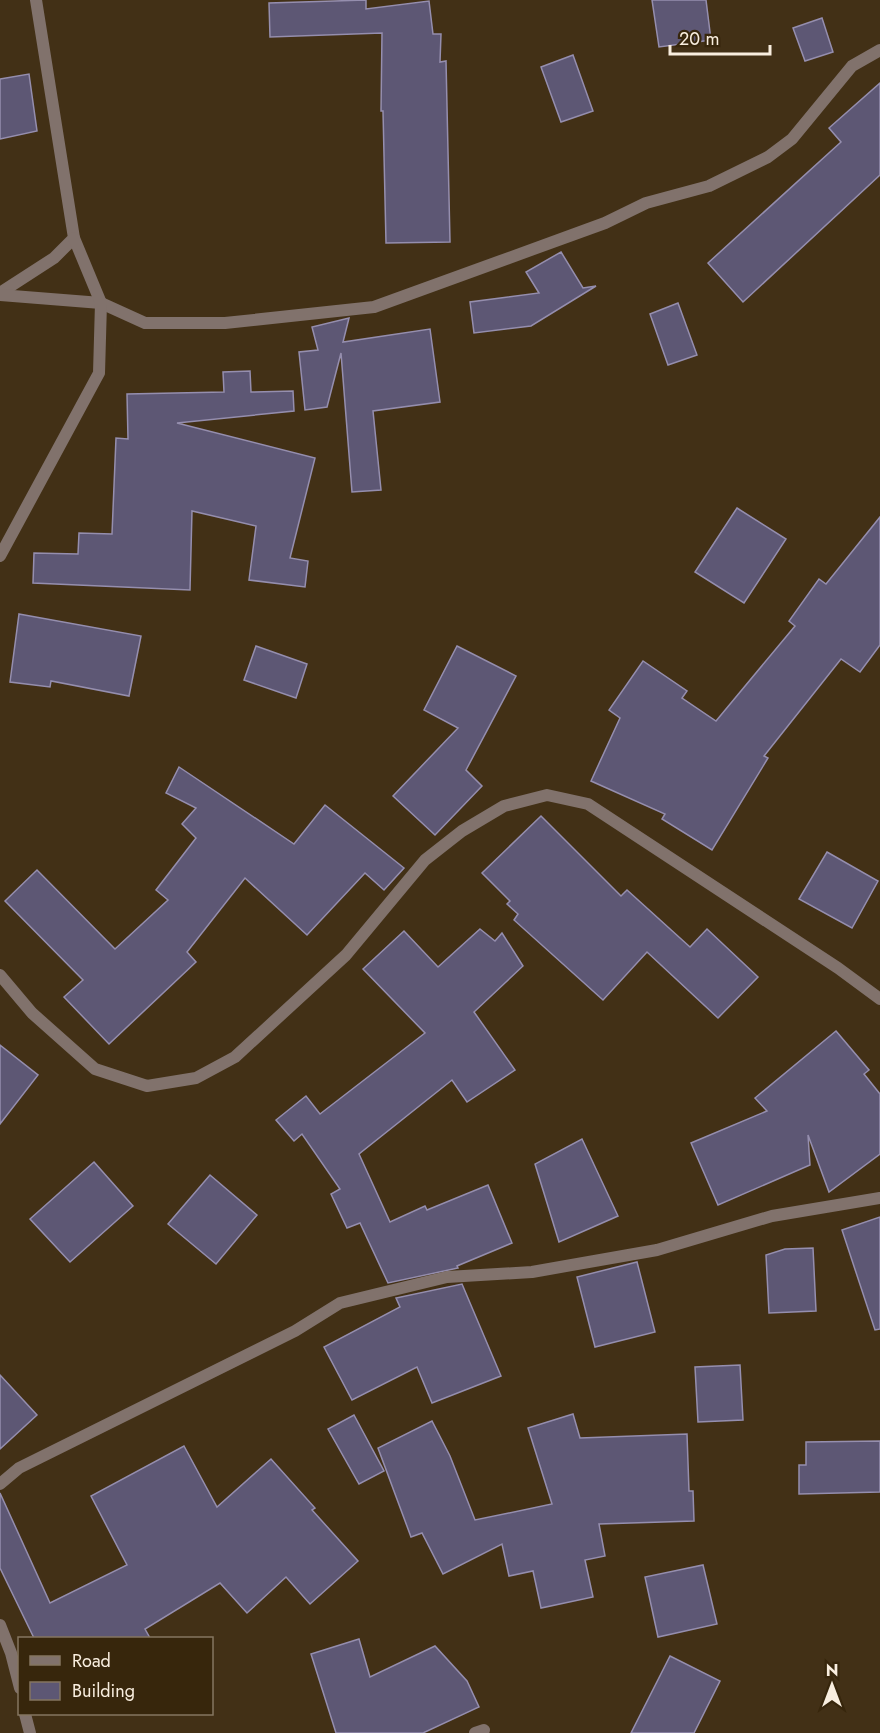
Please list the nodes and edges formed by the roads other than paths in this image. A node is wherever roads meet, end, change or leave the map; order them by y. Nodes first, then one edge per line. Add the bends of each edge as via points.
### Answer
1 (36, 0) edge
2 (880, 50) edge
3 (74, 238) junction
4 (0, 294) edge
5 (101, 303) junction
6 (0, 555) edge
7 (0, 975) edge
8 (880, 999) edge
9 (880, 1198) edge
10 (0, 1484) edge
11 (0, 1625) edge
12 (18, 1680) edge
13 (26, 1715) edge
14 (30, 1733) edge

1 - 3 street
2 - 5 street via 852,66 792,139 768,157 709,186 646,203 605,223 374,307 225,323 145,323
3 - 4 street via 54,258
3 - 5 street
4 - 5 street
5 - 6 street via 99,373
7 - 8 street via 32,1013 95,1069 147,1086 196,1078 235,1057 346,955 425,860 462,831 504,806 547,795 588,804
9 - 10 street via 772,1216 657,1250 532,1272 447,1277 340,1303 295,1331 19,1468
11 - 12 street
13 - 14 street

